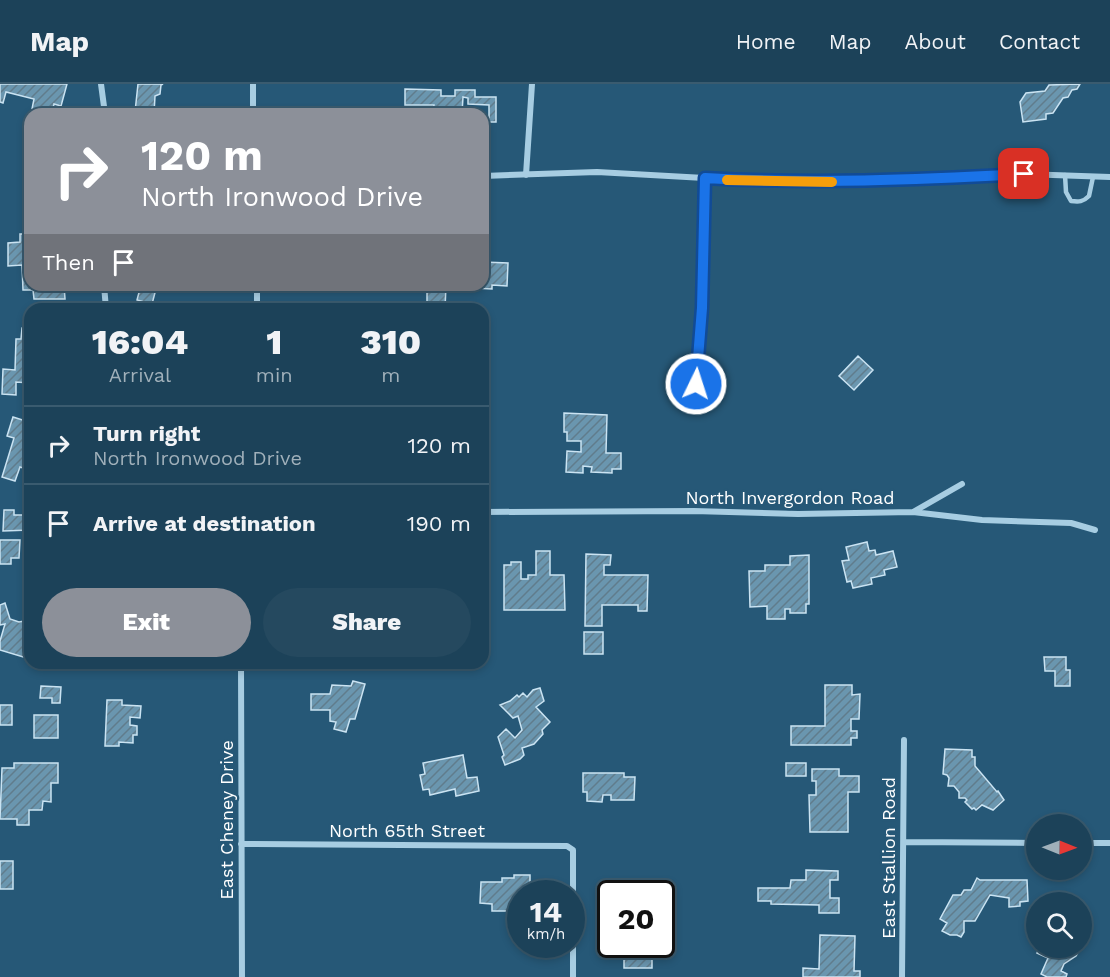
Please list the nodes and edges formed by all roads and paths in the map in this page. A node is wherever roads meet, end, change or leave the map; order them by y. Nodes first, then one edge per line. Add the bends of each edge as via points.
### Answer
1 (101, 84) edge
2 (253, 84) edge
3 (532, 84) edge
4 (104, 108) edge
5 (253, 108) edge
6 (526, 175) junction
7 (1065, 175) junction
8 (489, 176) edge
9 (1093, 177) junction
10 (1110, 177) edge
11 (705, 178) junction
12 (696, 384) dead end
13 (962, 484) dead end
14 (489, 512) edge
15 (913, 512) junction
16 (1095, 530) dead end
17 (241, 669) edge
18 (904, 740) dead end
19 (904, 842) junction
20 (1026, 843) edge
21 (1092, 843) edge
22 (1110, 843) edge
23 (241, 844) junction
24 (242, 977) edge
25 (573, 977) edge
26 (902, 977) edge

1 - 4 street
2 - 5 street
3 - 6 street
6 - 8 street
6 - 11 street via 597,172
7 - 9 street
7 - 9 lane via 1066,192 1071,201 1078,202 1089,196
7 - 11 street via 857,182
9 - 10 street
11 - 12 lane
13 - 15 street
14 - 15 street, North Invergordon Road
15 - 16 street, North Invergordon Road via 982,520 1071,523
17 - 23 street, East Cheney Drive
18 - 19 street, East Stallion Road
19 - 20 street
19 - 26 street, East Stallion Road
21 - 22 street
23 - 24 street, East Cheney Drive
23 - 25 street, North 65th Street via 567,846 573,850

